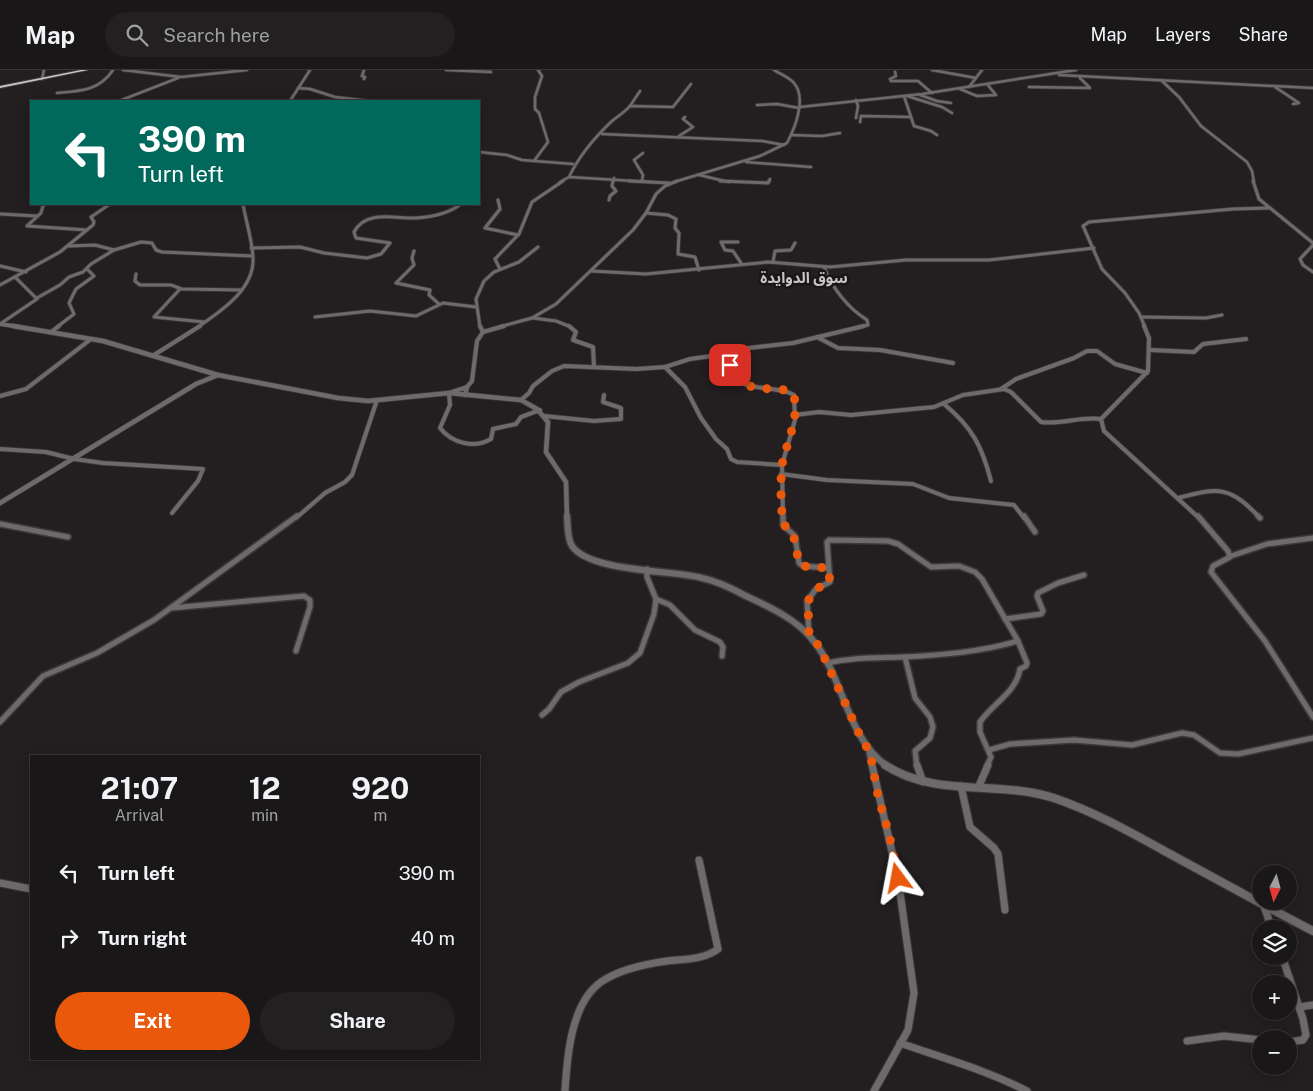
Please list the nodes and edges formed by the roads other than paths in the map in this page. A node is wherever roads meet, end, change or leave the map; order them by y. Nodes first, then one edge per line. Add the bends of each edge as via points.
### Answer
1 (44, 70) edge
2 (86, 70) edge
3 (113, 70) edge
4 (123, 70) edge
5 (248, 70) edge
6 (310, 70) edge
7 (364, 70) edge
8 (446, 70) edge
9 (538, 70) edge
10 (774, 70) edge
11 (932, 70) edge
12 (982, 70) edge
13 (1046, 70) edge
14 (1076, 70) edge
15 (491, 72) dead end
16 (894, 72) dead end
17 (1051, 74) junction
18 (1046, 75) junction
19 (1065, 76) junction
20 (181, 77) junction
21 (976, 78) junction
22 (42, 79) junction
23 (364, 79) dead end
24 (1160, 80) junction
25 (692, 84) dead end
26 (987, 84) junction
27 (1274, 86) junction
28 (0, 87) edge
29 (970, 87) junction
30 (1028, 87) dead end
31 (298, 88) junction
32 (960, 88) junction
33 (1313, 88) edge
34 (640, 91) dead end
35 (932, 93) junction
36 (57, 94) dead end
37 (920, 94) junction
38 (906, 96) junction
39 (351, 99) junction
40 (122, 100) edge
41 (291, 100) edge
42 (348, 100) edge
43 (360, 100) edge
44 (856, 100) junction
45 (951, 103) dead end
46 (1294, 104) dead end
47 (630, 106) junction
48 (758, 106) dead end
49 (799, 107) junction
50 (952, 113) dead end
51 (685, 117) dead end
52 (911, 117) junction
53 (856, 118) dead end
54 (860, 122) dead end
55 (840, 133) dead end
56 (602, 134) junction
57 (791, 135) junction
58 (937, 135) dead end
59 (679, 137) junction
60 (784, 145) junction
61 (480, 152) edge
62 (643, 153) dead end
63 (534, 161) junction
64 (743, 162) junction
65 (574, 164) junction
66 (811, 166) dead end
67 (699, 174) junction
68 (569, 177) junction
69 (614, 178) junction
70 (642, 180) junction
71 (770, 180) dead end
72 (669, 183) junction
73 (498, 200) dead end
74 (609, 200) dead end
75 (45, 205) edge
76 (109, 205) edge
77 (243, 205) edge
78 (460, 205) edge
79 (1269, 208) junction
80 (646, 213) junction
81 (0, 214) edge
82 (37, 216) junction
83 (87, 230) junction
84 (518, 235) junction
85 (738, 242) dead end
86 (795, 244) dead end
87 (1313, 244) edge
88 (68, 246) junction
89 (538, 247) dead end
90 (251, 248) junction
91 (1094, 248) junction
92 (114, 250) junction
93 (414, 251) dead end
94 (252, 256) junction
95 (773, 262) junction
96 (741, 263) junction
97 (0, 266) edge
98 (824, 267) junction
99 (87, 269) junction
100 (500, 269) junction
101 (699, 270) junction
102 (591, 271) junction
103 (26, 272) junction
104 (1313, 272) edge
105 (136, 274) dead end
106 (15, 277) junction
107 (0, 285) edge
108 (180, 289) junction
109 (242, 290) junction
110 (37, 298) junction
111 (439, 304) junction
112 (476, 307) junction
113 (1222, 315) dead end
114 (315, 317) dead end
115 (1141, 317) junction
116 (532, 318) junction
117 (204, 322) junction
118 (0, 324) edge
119 (51, 332) junction
120 (483, 332) junction
121 (817, 336) junction
122 (91, 339) junction
123 (1246, 340) dead end
124 (1150, 350) junction
125 (727, 352) junction
126 (154, 355) junction
127 (953, 364) dead end
128 (594, 366) junction
129 (666, 367) junction
130 (206, 371) junction
131 (1146, 373) junction
132 (218, 375) junction
133 (196, 384) junction
134 (466, 387) junction
135 (1001, 390) junction
136 (449, 393) junction
137 (465, 395) junction
138 (604, 395) dead end
139 (0, 396) edge
140 (377, 400) junction
141 (521, 400) junction
142 (944, 404) junction
143 (540, 410) junction
144 (795, 415) junction
145 (544, 416) junction
146 (1101, 419) junction
147 (0, 449) edge
148 (74, 459) junction
149 (782, 465) junction
150 (781, 474) junction
151 (991, 481) dead end
152 (1178, 498) junction
153 (0, 503) edge
154 (172, 514) dead end
155 (1260, 518) dead end
156 (0, 524) edge
157 (1035, 532) dead end
158 (68, 537) dead end
159 (1313, 538) edge
160 (1231, 556) junction
161 (828, 568) junction
162 (647, 569) junction
163 (1084, 575) dead end
164 (656, 599) junction
165 (170, 608) junction
166 (1005, 619) junction
167 (809, 635) junction
168 (1018, 641) junction
169 (296, 651) dead end
170 (722, 656) dead end
171 (905, 657) junction
172 (827, 663) junction
173 (542, 715) dead end
174 (1313, 717) edge
175 (0, 722) edge
176 (1313, 738) edge
177 (989, 750) junction
178 (870, 752) junction
179 (924, 782) junction
180 (961, 785) junction
181 (979, 786) junction
182 (699, 860) dead end
183 (0, 884) edge
184 (30, 888) edge
185 (1252, 899) edge
186 (1005, 910) dead end
187 (1273, 910) edge
188 (1313, 931) edge
189 (1285, 965) edge
190 (1313, 1005) edge
191 (1299, 1007) junction
192 (1252, 1039) edge
193 (1188, 1041) dead end
194 (1297, 1041) edge
195 (900, 1043) junction
196 (565, 1091) edge
197 (874, 1091) edge
198 (1027, 1091) edge

1 - 22 street
2 - 22 highway
3 - 36 street via 93,89
4 - 20 street
5 - 20 street
6 - 31 street
7 - 23 street
8 - 15 street
9 - 63 street via 542,76 535,109 548,142
10 - 49 street via 795,85
11 - 21 street
12 - 21 street
13 - 17 street
14 - 17 street
16 - 35 street via 896,76 891,81 918,81
17 - 18 street
18 - 19 street
18 - 26 street
19 - 24 street
19 - 30 street via 1082,78 1090,88
20 - 40 street
21 - 29 street
22 - 28 highway
24 - 27 street
24 - 79 street via 1178,95 1201,126 1247,162 1256,194
25 - 47 street via 673,107
26 - 29 street
26 - 32 street via 996,95 974,96
27 - 33 street
27 - 46 street via 1299,103
29 - 32 street
31 - 39 street
31 - 41 street
32 - 35 street
34 - 47 street
35 - 37 street
37 - 38 street
37 - 45 street
38 - 44 street
38 - 50 street via 946,108
38 - 52 street
39 - 42 street
39 - 43 street
44 - 49 street
44 - 53 street
47 - 56 street
48 - 49 street
49 - 57 street
51 - 59 street via 685,122 693,127
52 - 54 street via 864,116
52 - 58 street via 914,126
55 - 57 street
56 - 59 street
56 - 65 street
57 - 60 street
59 - 60 street
60 - 64 street
61 - 63 street
62 - 70 street via 634,160 643,175
63 - 65 street
64 - 66 street
64 - 67 street
65 - 68 street
67 - 71 street via 714,180 747,183 768,183
67 - 72 street
68 - 69 street
68 - 84 street via 532,202
69 - 70 street
69 - 74 street via 612,186 616,191
70 - 72 street
72 - 80 street via 656,194
73 - 84 street via 500,209 485,227
75 - 82 street
76 - 83 street via 91,217 94,222
77 - 90 street
78 - 90 street via 440,215 414,218 379,216 358,226 354,232 356,238 390,243 381,254 372,258 330,254 300,246
79 - 87 street
79 - 91 street via 1085,224 1083,226
80 - 101 street via 676,219 678,254 695,257
80 - 102 street
81 - 82 street
82 - 83 street via 27,226
83 - 88 street
84 - 100 street via 495,259
85 - 96 street via 721,242 725,250 733,251
86 - 95 street via 791,250 775,251
87 - 104 street via 1300,259
88 - 92 street via 95,245
88 - 103 street
89 - 100 street via 512,267
90 - 94 street
91 - 98 street via 989,260 906,260
91 - 115 street via 1104,272 1125,292
92 - 94 street via 145,242 152,243 156,250 162,252
92 - 99 street
93 - 111 street via 414,265 396,283 430,290 429,295
94 - 109 street via 251,272
95 - 96 street
95 - 98 street
96 - 101 street
97 - 103 street
98 - 121 street via 851,310 869,324
99 - 110 street
99 - 119 street via 94,276 75,290 69,303 74,314
100 - 112 street via 489,275 480,286
101 - 102 street via 646,274
102 - 116 street via 556,304
103 - 106 street
105 - 108 street via 138,284 171,285
106 - 107 street
106 - 110 street
108 - 109 street
108 - 117 street via 154,316
109 - 117 street
110 - 118 street
111 - 112 street
111 - 114 street via 416,316 370,311
112 - 120 street
113 - 115 street
115 - 124 street
116 - 120 street
116 - 128 street via 572,327 576,332 573,340 593,347
117 - 126 street
118 - 119 street
119 - 122 street
120 - 134 street via 477,341 473,378
121 - 125 street via 793,343
121 - 127 street via 837,348 874,349
122 - 126 street
122 - 139 street via 26,390
123 - 124 street via 1206,343 1194,352
124 - 131 street
125 - 129 street
125 - 144 street via 730,370 746,386 791,391
126 - 130 street
128 - 129 street
128 - 141 street via 557,368
129 - 149 street via 685,386 701,418 727,449 731,459
130 - 132 street
130 - 133 street
131 - 135 street via 1120,366 1091,350 1016,379
131 - 146 street
132 - 133 street
132 - 140 street via 338,398
133 - 148 street
134 - 136 street
134 - 137 street
135 - 142 street via 963,395
135 - 146 street via 1011,392 1041,422
136 - 137 street
136 - 140 street
136 - 143 street via 450,405 440,428 461,442 490,441 493,429 516,424 521,417
137 - 141 street
138 - 145 street via 603,402 621,408 620,419
140 - 165 street via 349,479 325,493
141 - 143 street
142 - 144 street via 934,408 851,415 818,412
142 - 151 street via 969,425 982,450
143 - 145 street
144 - 149 street
145 - 162 street via 549,426 545,443 547,455 566,483 568,526 573,547 583,557 600,563
146 - 152 street via 1108,436
147 - 148 street via 46,452
148 - 153 street
148 - 154 street via 204,469
149 - 150 street
150 - 157 street via 827,480 913,484 949,498 1014,505 1022,511 1024,521
150 - 161 street via 783,524 794,536 797,562 803,566
152 - 155 street via 1224,491 1240,498
152 - 160 street via 1200,518
156 - 158 street
159 - 160 street via 1267,544
160 - 174 street via 1213,566 1211,572 1265,641
161 - 166 street via 829,540 893,542 931,566 958,566 975,572
161 - 167 street via 830,582 816,589 808,601
162 - 164 street
162 - 167 street via 712,580 785,618
163 - 166 street via 1038,593 1041,614
164 - 170 street via 670,605 695,630 720,642
164 - 173 street via 640,653 628,663 561,692
165 - 169 street via 304,596 310,600 310,607
165 - 175 street via 123,639 43,676
166 - 168 street
167 - 172 street
168 - 171 street via 987,650
168 - 177 street via 1027,663 1020,670 1021,677 979,722 979,730
171 - 172 street via 848,658
171 - 179 street via 915,698 930,717 933,727 930,738 915,751
172 - 178 street
176 - 177 street via 1226,755 1194,735 1182,733 1132,745 1074,740 1010,744
177 - 181 street via 991,757
178 - 179 street via 897,774
178 - 195 street via 898,878 913,980 908,1030
179 - 180 street
180 - 181 street
180 - 186 street via 970,827 998,854
181 - 185 street via 1046,795 1087,811
182 - 196 street via 718,949 700,957 634,967 594,988 577,1014
183 - 184 street
187 - 188 street
189 - 191 street
190 - 191 street
191 - 194 street via 1306,1035 1303,1040
192 - 193 street via 1206,1036
195 - 197 street
195 - 198 street via 958,1061

